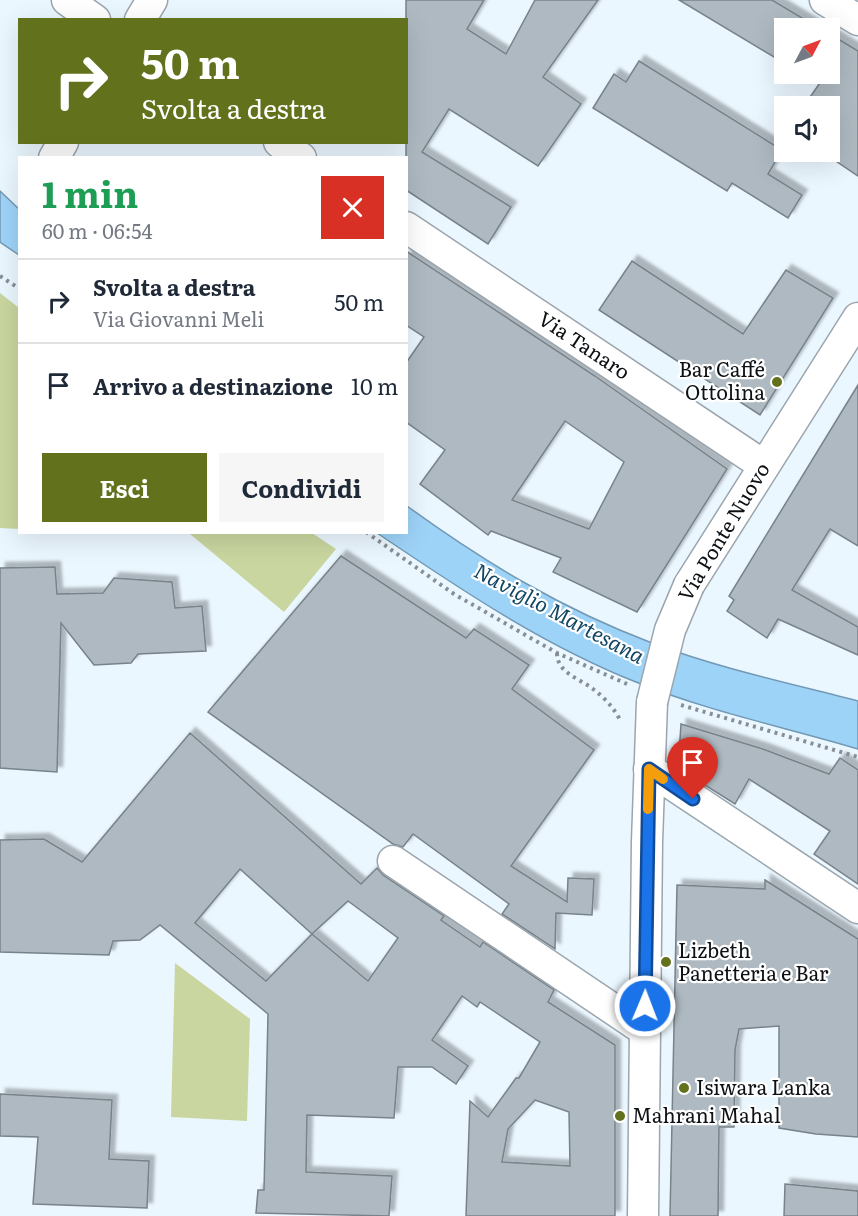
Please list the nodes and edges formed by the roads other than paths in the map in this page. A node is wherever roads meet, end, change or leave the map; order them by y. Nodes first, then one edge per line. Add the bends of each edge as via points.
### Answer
1 (67, 0) edge
2 (152, 0) edge
3 (825, 0) edge
4 (92, 18) edge
5 (141, 18) edge
6 (858, 20) edge
7 (282, 144) edge
8 (299, 156) edge
9 (408, 228) edge
10 (858, 318) edge
11 (764, 465) junction
12 (649, 755) junction
13 (393, 861) dead end
14 (858, 908) edge
15 (644, 1029) junction
16 (643, 1216) edge

1 - 4 street
2 - 5 street
3 - 6 street
7 - 8 street
9 - 11 street, Via Tanaro
10 - 11 street, Via Ponte Nuovo
11 - 12 street, Via Ponte Nuovo, bridge via 689,585 670,630 657,680
12 - 14 street
12 - 15 street, Via Ponte Nuovo
13 - 15 street
15 - 16 street, Via Ponte Nuovo

